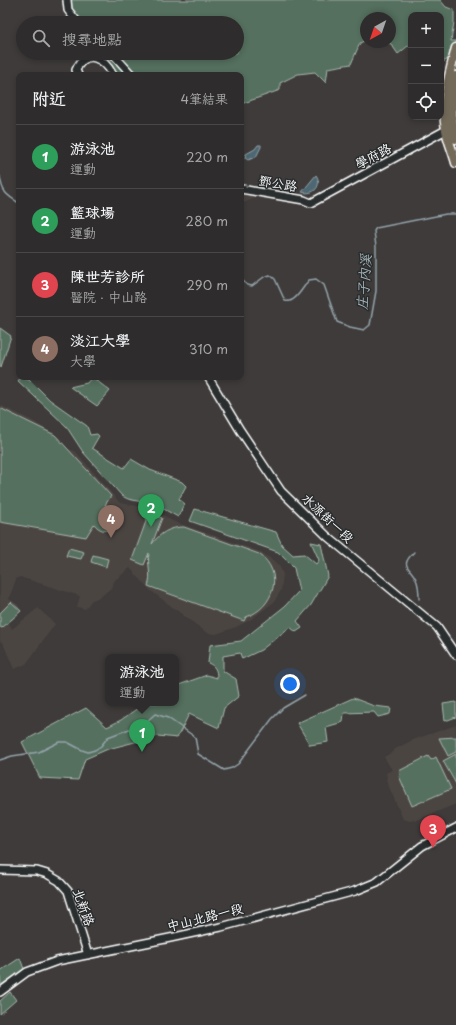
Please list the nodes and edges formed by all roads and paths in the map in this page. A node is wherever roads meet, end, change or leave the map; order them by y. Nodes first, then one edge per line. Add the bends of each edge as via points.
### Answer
1 (67, 0) edge
2 (73, 16) edge
3 (456, 48) edge
4 (83, 60) edge
5 (99, 60) edge
6 (118, 60) edge
7 (77, 72) edge
8 (111, 72) edge
9 (129, 72) edge
10 (456, 76) edge
11 (446, 130) junction
12 (456, 139) edge
13 (456, 162) edge
14 (244, 190) edge
15 (311, 203) joint
16 (210, 380) edge
17 (456, 655) edge
18 (456, 828) edge
19 (0, 870) edge
20 (88, 955) junction
21 (0, 992) edge

1 - 2 street via 68,10
3 - 11 main road via 445,101
4 - 7 street
5 - 8 street
6 - 9 street
10 - 12 main road via 451,112
11 - 13 main road
11 - 15 street, 學府路
14 - 15 street, 鄧公路
16 - 17 street, 水源街一段 via 281,491 328,537 437,627
18 - 20 street, 中山北路一段 via 422,846 377,882 348,893 221,927
19 - 20 street, 北新路 via 37,871 59,881 68,891
20 - 21 street, 中山北路一段 via 57,961 28,972

